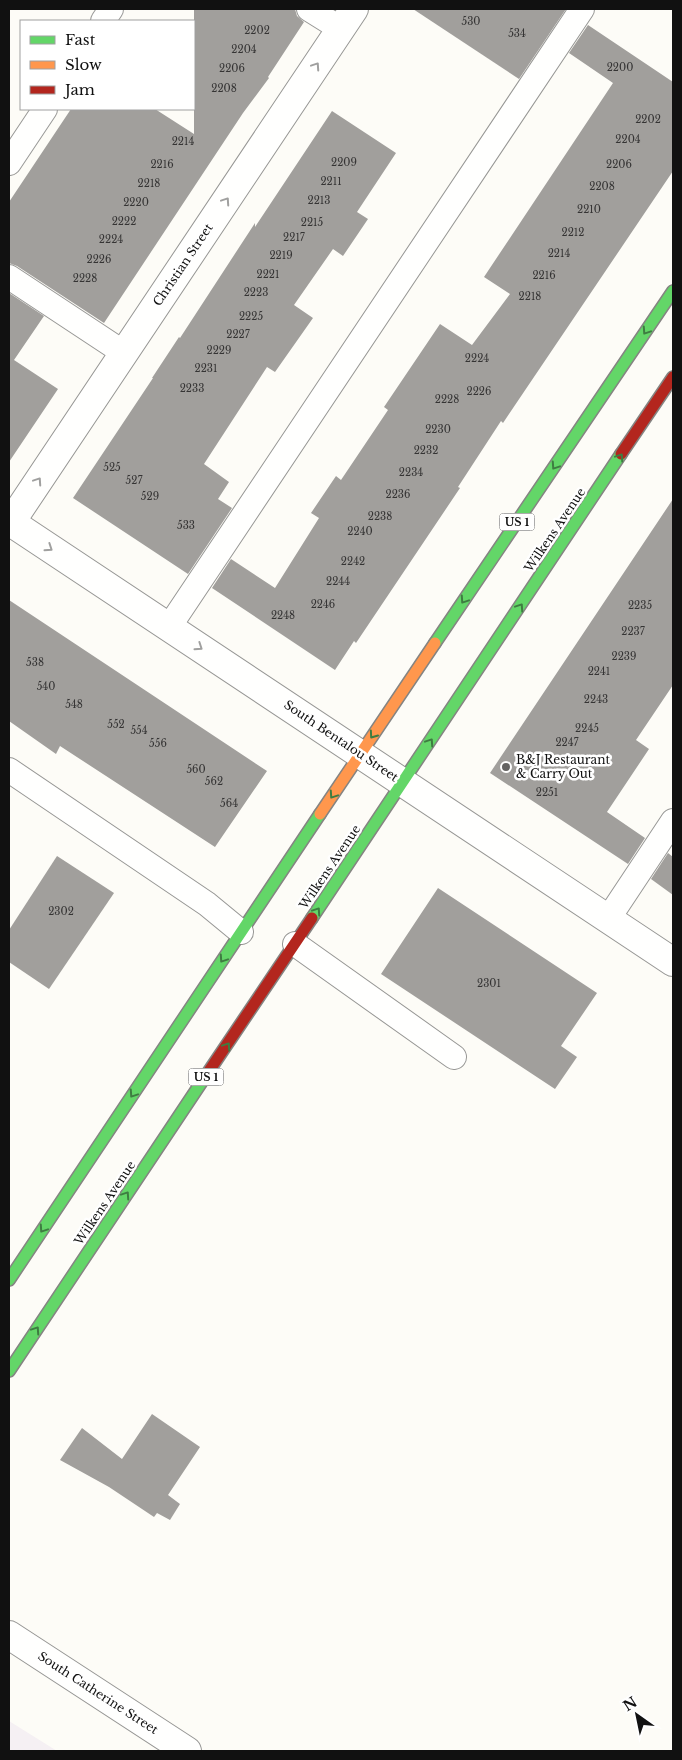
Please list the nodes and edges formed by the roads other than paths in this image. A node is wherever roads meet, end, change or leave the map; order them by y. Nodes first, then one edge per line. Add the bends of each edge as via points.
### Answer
1 (111, 9) edge
2 (309, 9) edge
3 (582, 9) edge
4 (348, 19) edge
5 (104, 20) edge
6 (44, 110) edge
7 (9, 163) edge
8 (9, 277) edge
9 (673, 291) edge
10 (124, 353) junction
11 (673, 377) edge
12 (10, 521) edge
13 (169, 627) junction
14 (360, 754) junction
15 (9, 770) edge
16 (403, 782) junction
17 (673, 821) edge
18 (608, 919) junction
19 (241, 932) junction
20 (295, 944) junction
21 (673, 962) edge
22 (454, 1057) dead end
23 (9, 1280) edge
24 (9, 1371) edge
25 (9, 1635) edge
26 (186, 1751) edge

1 - 5 lane
2 - 4 lane
3 - 13 lane
10 -> 4 street, Christian Street
6 - 7 lane
8 - 10 lane
9 -> 14 main road, US 1
12 -> 10 street, Christian Street
16 -> 11 main road, Wilkens Avenue / US 1
12 -> 13 street, South Bentalou Street
13 -> 14 street, South Bentalou Street
14 - 16 street, South Bentalou Street
14 -> 19 main road, US 1
15 - 19 lane via 207,904
16 - 18 street, South Bentalou Street
20 -> 16 main road, Wilkens Avenue / US 1
17 - 18 lane
18 - 21 street, South Bentalou Street
19 -> 23 main road, US 1
20 - 22 lane
24 -> 20 main road, Wilkens Avenue / US 1
25 - 26 street, South Catherine Street

